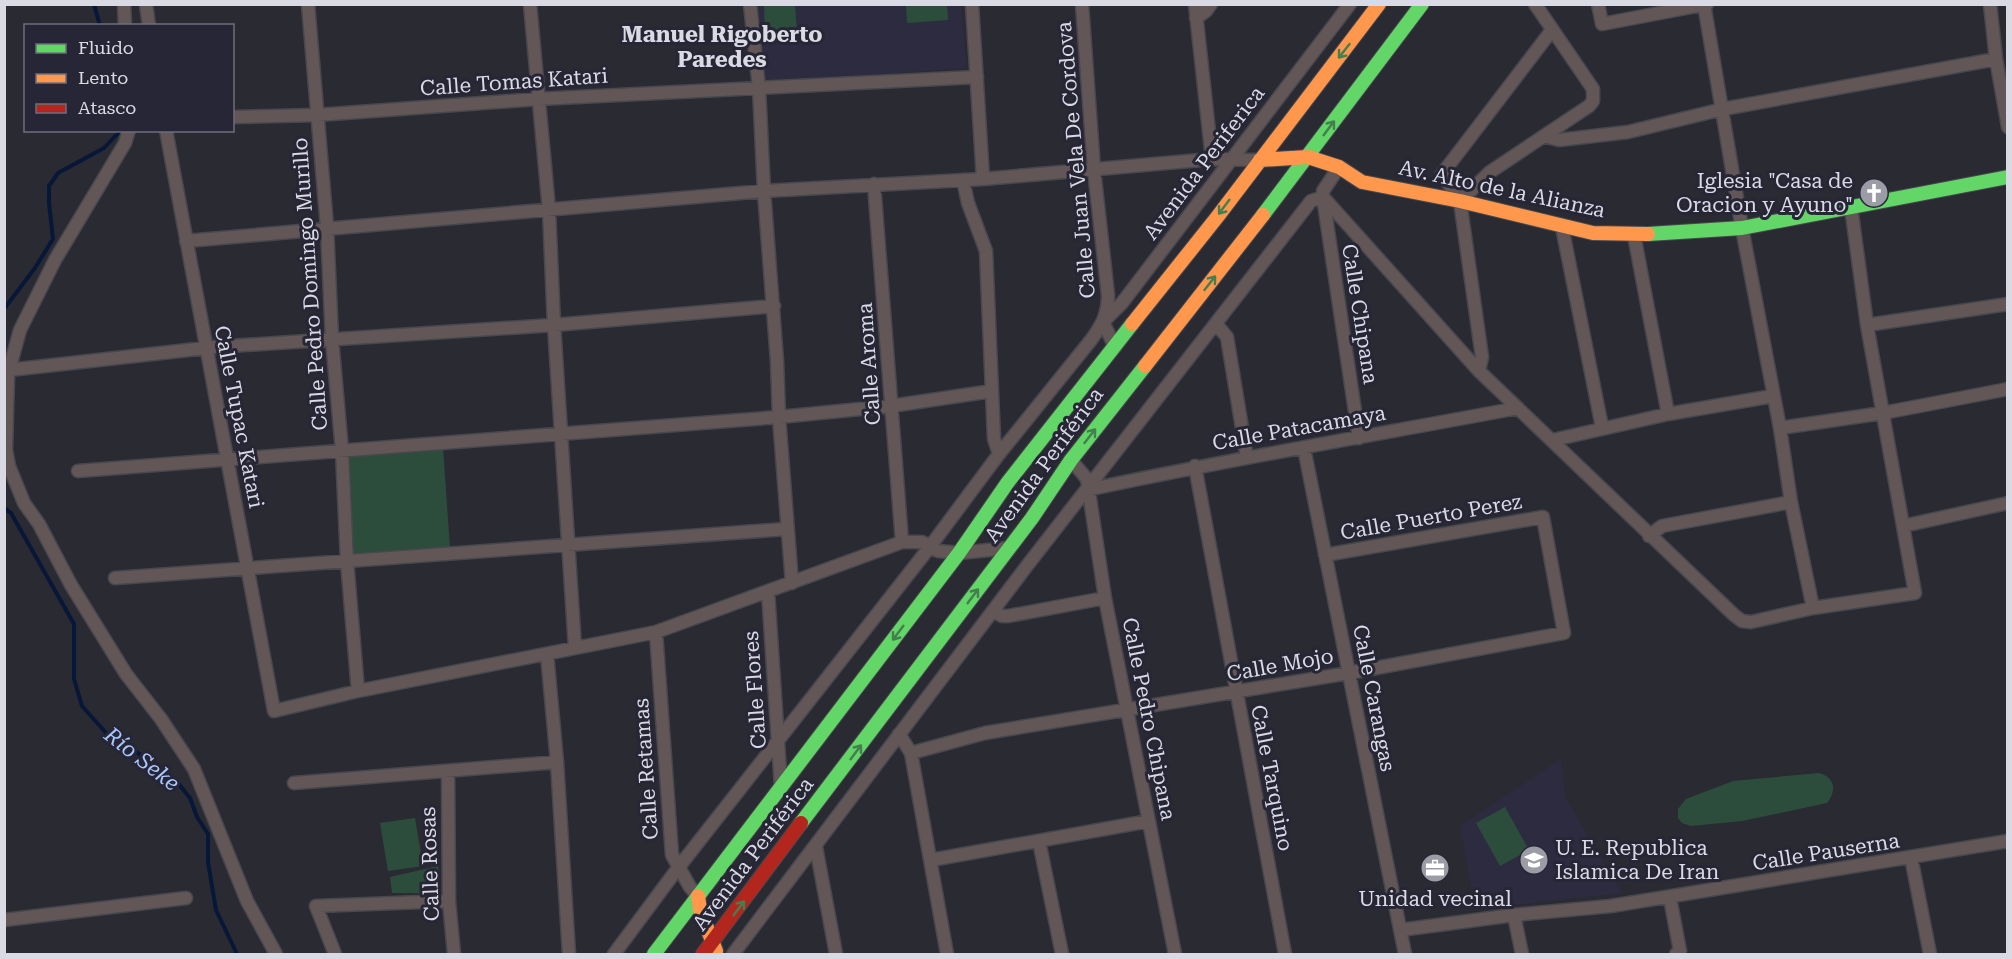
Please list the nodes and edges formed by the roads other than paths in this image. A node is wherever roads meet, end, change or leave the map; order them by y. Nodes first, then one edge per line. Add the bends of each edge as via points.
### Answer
1 (124, 4) edge
2 (146, 4) edge
3 (308, 4) edge
4 (530, 4) edge
5 (750, 4) edge
6 (972, 4) edge
7 (1082, 4) edge
8 (1195, 4) edge
9 (1210, 4) edge
10 (1350, 4) edge
11 (1379, 4) edge
12 (1422, 4) edge
13 (1535, 4) edge
14 (1598, 4) edge
15 (1990, 4) edge
16 (1705, 5) edge
17 (1196, 18) junction
18 (125, 24) edge
19 (149, 24) edge
20 (1552, 30) junction
21 (1996, 59) junction
22 (977, 77) junction
23 (759, 88) junction
24 (538, 99) junction
25 (1723, 109) junction
26 (316, 115) junction
27 (234, 117) edge
28 (2007, 126) edge
29 (129, 132) edge
30 (166, 132) edge
31 (1545, 136) junction
32 (1308, 158) junction
33 (1212, 159) junction
34 (1232, 160) junction
35 (1260, 160) junction
36 (1339, 167) junction
37 (1094, 170) junction
38 (2007, 177) edge
39 (983, 179) junction
40 (963, 180) junction
41 (874, 184) junction
42 (764, 191) junction
43 (1323, 197) junction
44 (1460, 201) junction
45 (1851, 207) junction
46 (549, 210) junction
47 (327, 227) junction
48 (1562, 227) junction
49 (1742, 228) junction
50 (1634, 235) junction
51 (186, 241) junction
52 (2007, 304) edge
53 (774, 306) junction
54 (1103, 322) junction
55 (1216, 324) junction
56 (554, 325) junction
57 (1867, 326) junction
58 (332, 339) junction
59 (1114, 347) junction
60 (206, 348) junction
61 (9, 370) junction
62 (1479, 371) junction
63 (2007, 389) edge
64 (992, 391) junction
65 (1773, 396) junction
66 (891, 406) junction
67 (1518, 408) junction
68 (1883, 413) junction
69 (1668, 414) junction
70 (779, 417) junction
71 (1602, 427) junction
72 (1780, 429) junction
73 (561, 434) junction
74 (1359, 438) junction
75 (1552, 440) junction
76 (1304, 448) junction
77 (342, 451) junction
78 (999, 454) junction
79 (1248, 458) junction
80 (227, 460) junction
81 (1071, 460) junction
82 (1195, 466) junction
83 (78, 471) dead end
84 (1088, 490) junction
85 (1791, 502) junction
86 (2007, 503) edge
87 (1543, 517) joint
88 (1903, 526) junction
89 (786, 529) junction
90 (1649, 536) junction
91 (902, 542) junction
92 (568, 546) junction
93 (929, 548) junction
94 (1009, 548) junction
95 (959, 553) junction
96 (1325, 555) junction
97 (347, 561) junction
98 (247, 567) junction
99 (115, 579) dead end
100 (792, 583) junction
101 (768, 591) junction
102 (1105, 598) junction
103 (1813, 608) junction
104 (993, 611) junction
105 (656, 632) junction
106 (575, 648) junction
107 (547, 654) junction
108 (1349, 673) junction
109 (358, 691) junction
110 (1236, 693) junction
111 (1127, 711) junction
112 (899, 734) junction
113 (778, 742) junction
114 (911, 753) junction
115 (557, 762) junction
116 (448, 772) junction
117 (294, 783) dead end
118 (781, 787) junction
119 (1149, 821) junction
120 (1039, 841) junction
121 (2007, 841) edge
122 (816, 847) junction
123 (1911, 857) junction
124 (931, 860) junction
125 (678, 868) junction
126 (698, 896) junction
127 (186, 897) dead end
128 (1670, 898) junction
129 (449, 901) junction
130 (1514, 915) junction
131 (4, 920) edge
132 (1400, 930) junction
133 (715, 948) edge
134 (1680, 953) edge
135 (276, 954) edge
136 (335, 954) edge
137 (454, 954) edge
138 (569, 954) edge
139 (614, 954) edge
140 (654, 954) edge
141 (703, 954) edge
142 (733, 954) edge
143 (836, 954) edge
144 (947, 954) edge
145 (1062, 954) edge
146 (1175, 954) edge
147 (1285, 954) edge
148 (1405, 954) edge
149 (1522, 954) edge
150 (1930, 954) edge

1 - 18 street
2 - 19 street
3 - 26 street, Calle Pedro Domingo Murillo
4 - 24 street
5 - 23 street
6 - 22 street
7 - 37 street, Calle Juan Vela De Cordova
8 - 17 street
9 - 17 street
10 - 34 street, Avenida Periferica
11 -> 35 street
32 -> 12 street, Avenida Periférica
13 - 20 street
14 - 16 street via 1602,24
15 - 21 street
16 - 25 street
17 - 33 street
20 - 31 street via 1593,89 1594,98 1589,106
20 - 44 street via 1442,174
21 - 25 street
21 - 28 street
22 - 23 street, Calle Tomas Katari
22 - 39 street
23 - 24 street, Calle Tomas Katari
23 - 42 street
24 - 26 street, Calle Tomas Katari
24 - 46 street
25 - 31 street via 1628,132 1559,140
25 - 49 street
26 - 27 street, Calle Tomas Katari
26 - 47 street, Calle Pedro Domingo Murillo
29 - 61 street via 126,143 50,270 20,330
30 - 51 street, Calle Tupac Katari
31 - 44 street via 1490,172
32 - 35 street, Av. Alto de la Alianza
32 - 36 street, Av. Alto de la Alianza
81 -> 32 street, Avenida Periférica
33 - 34 street
33 - 37 street
34 - 35 street
34 - 54 street, Avenida Periferica via 1122,303
35 -> 59 street, Avenida Periférica
36 - 43 street
36 - 44 street, Av. Alto de la Alianza via 1362,182
37 - 39 street
37 - 54 street, Calle Juan Vela De Cordova via 1108,295
38 - 45 street, Av. Alto de la Alianza
39 - 40 street
40 - 41 street
40 - 64 street via 986,251
41 - 42 street
41 - 66 street, Calle Aroma
42 - 46 street
42 - 53 street
43 - 55 street via 1311,201
43 - 62 street
43 - 74 street, Calle Chipana
44 - 48 street, Av. Alto de la Alianza
44 - 62 street via 1482,357
45 - 49 street, Av. Alto de la Alianza
45 - 57 street
46 - 47 street
46 - 56 street
47 - 51 street
47 - 58 street, Calle Pedro Domingo Murillo
48 - 50 street, Av. Alto de la Alianza
48 - 71 street
49 - 50 street, Av. Alto de la Alianza
49 - 65 street
50 - 69 street
51 - 60 street, Calle Tupac Katari
52 - 57 street
53 - 56 street
53 - 70 street
54 - 59 street
54 - 78 street, Calle Juan Vela De Cordova
55 - 79 street via 1227,337
55 - 84 street
56 - 58 street
56 - 73 street
57 - 68 street
58 - 60 street
58 - 77 street, Calle Pedro Domingo Murillo
59 - 95 street, Avenida Periférica
60 - 61 street
60 - 80 street, Calle Tupac Katari
61 - 135 street via 6,450 24,502 126,674 194,769 247,901
62 - 67 street
63 - 68 street
64 - 66 street
64 - 78 street via 994,439
65 - 69 street
65 - 72 street
66 - 70 street
66 - 91 street, Calle Aroma
67 - 74 street, Calle Patacamaya
67 - 75 street
68 - 72 street
68 - 88 street
69 - 71 street
70 - 73 street
70 - 89 street
71 - 75 street
72 - 85 street
73 - 77 street
73 - 92 street
74 - 76 street, Calle Patacamaya
75 - 90 street
76 - 79 street, Calle Patacamaya
76 - 96 street, Calle Carangas
77 - 80 street
77 - 97 street, Calle Pedro Domingo Murillo
78 - 93 street, Calle Juan Vela De Cordova
79 - 82 street, Calle Patacamaya
80 - 83 street
80 - 98 street, Calle Tupac Katari
81 - 84 street, Calle Pedro Chipana via 1087,479
81 - 94 street, Avenida Periférica
82 - 84 street, Calle Patacamaya
82 - 110 street, Calle Tarquino
84 - 102 street, Calle Pedro Chipana
84 - 104 street
85 - 90 street via 1662,526
85 - 103 street
86 - 88 street
87 - 96 street, Calle Puerto Perez
87 - 108 street, Calle Mojo via 1564,633
88 - 103 street via 1915,592
89 - 92 street
89 - 100 street
90 - 103 street via 1740,620 1751,622
91 - 93 street via 922,542
91 - 100 street
92 - 97 street
92 - 106 street
93 - 95 street
93 - 113 street, Calle Juan Vela De Cordova
94 - 95 street
133 -> 94 street, Avenida Periférica
95 -> 118 street, Avenida Periférica
96 - 108 street, Calle Carangas
97 - 98 street
97 - 109 street, Calle Pedro Domingo Murillo
98 - 99 street
98 - 109 street, Calle Tupac Katari via 274,711
100 - 101 street
101 - 105 street
101 - 113 street, Calle Flores
102 - 104 street via 1008,616
102 - 111 street, Calle Pedro Chipana
104 - 112 street
105 - 106 street
105 - 125 street, Calle Retamas via 670,838
106 - 107 street
107 - 109 street
107 - 115 street
108 - 110 street, Calle Mojo
108 - 132 street, Calle Carangas
110 - 111 street, Calle Mojo
110 - 147 street, Calle Tarquino
111 - 114 street, Calle Mojo via 985,734
111 - 119 street, Calle Pedro Chipana
112 - 114 street
112 - 122 street
113 - 118 street, Calle Flores
113 - 125 street, Calle Juan Vela De Cordova
114 - 124 street
115 - 116 street
115 - 138 street
116 - 117 street
116 - 129 street, Calle Rosas
118 - 126 street, Avenida Periférica
119 - 120 street
119 - 146 street, Calle Pedro Chipana
120 - 124 street
120 - 145 street
121 - 123 street, Calle Pauserna
122 - 142 street
122 - 143 street
123 - 128 street, Calle Pauserna
123 - 150 street
124 - 144 street
125 - 126 street, Calle Retamas
125 - 139 street, Calle Juan Vela De Cordova
126 - 133 street via 701,917
126 - 140 street, Avenida Periférica
127 - 131 street
128 - 130 street, Calle Pauserna
128 - 134 street
129 - 136 street via 316,906
129 - 137 street, Calle Rosas
130 - 132 street, Calle Pauserna
130 - 149 street
132 - 148 street, Calle Carangas
133 - 141 street, Avenida Periférica

